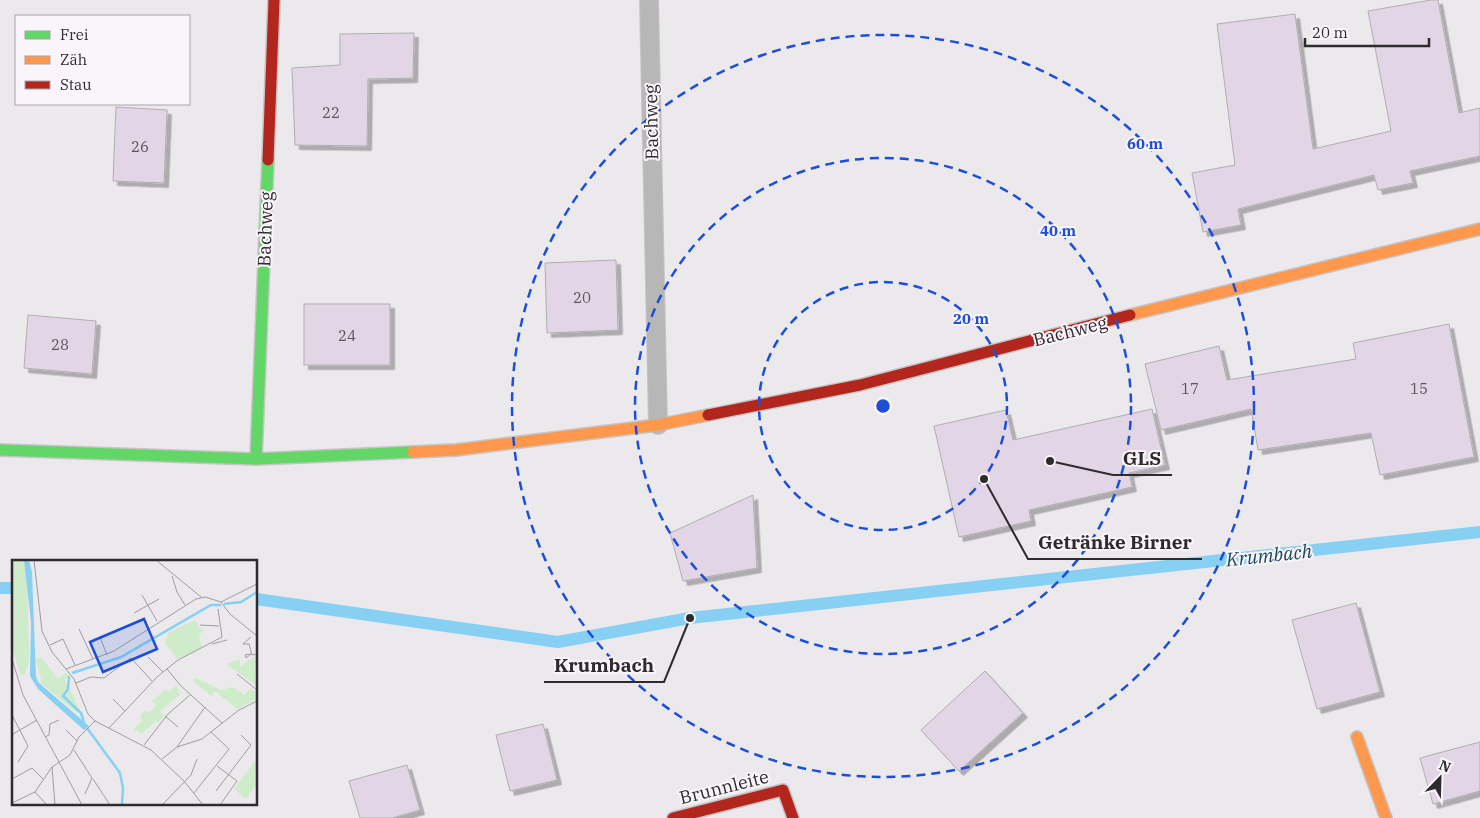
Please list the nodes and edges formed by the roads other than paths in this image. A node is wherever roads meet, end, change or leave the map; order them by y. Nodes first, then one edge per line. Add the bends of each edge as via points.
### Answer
1 (274, 0) edge
2 (649, 0) edge
3 (1480, 229) edge
4 (658, 425) junction
5 (0, 450) edge
6 (256, 459) junction
7 (1357, 737) dead end
8 (673, 818) edge
9 (793, 818) edge
10 (1386, 818) edge

1 - 6 street, Bachweg
2 - 4 lane, Bachweg
3 - 4 street, Bachweg via 1246,285 860,385
4 - 6 street, Bachweg via 456,450
5 - 6 street, Bachweg
7 - 10 street
8 - 9 street, Brunnleite via 783,790

